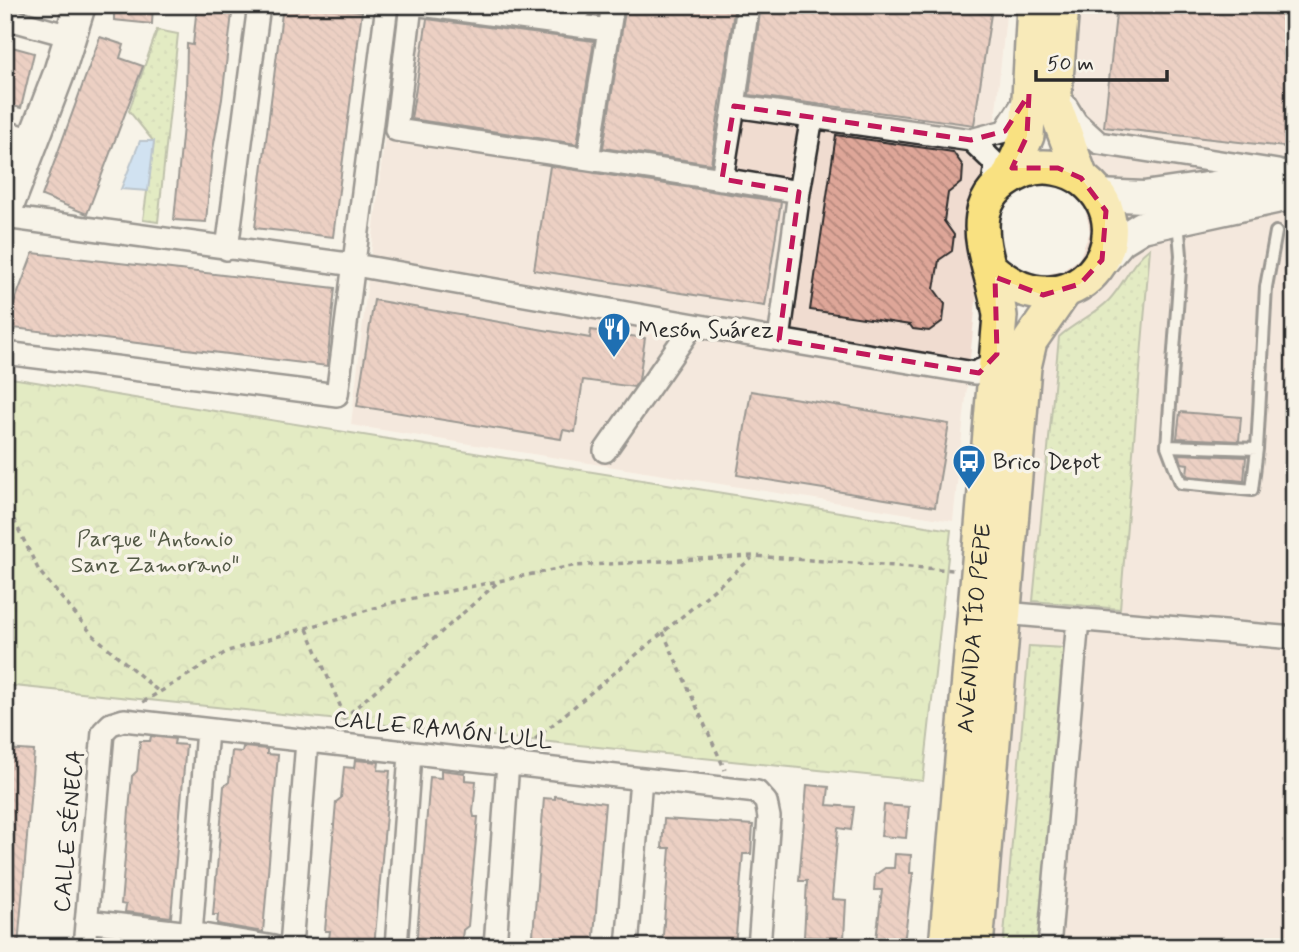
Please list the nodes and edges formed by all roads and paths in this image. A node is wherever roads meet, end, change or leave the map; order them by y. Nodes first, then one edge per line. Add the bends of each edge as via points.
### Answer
1 (80, 5) edge
2 (258, 5) edge
3 (387, 5) edge
4 (411, 5) edge
5 (421, 5) edge
6 (585, 5) edge
7 (613, 5) edge
8 (748, 5) edge
9 (1036, 6) edge
10 (5, 18) edge
11 (560, 24) junction
12 (609, 30) junction
13 (71, 36) junction
14 (1041, 89) junction
15 (734, 106) junction
16 (812, 117) junction
17 (5, 132) edge
18 (34, 140) junction
19 (971, 140) junction
20 (588, 159) junction
21 (1294, 175) edge
22 (722, 179) junction
23 (1000, 187) junction
24 (1090, 187) junction
25 (799, 192) junction
26 (1294, 194) edge
27 (7, 208) edge
28 (1178, 218) junction
29 (1276, 232) dead end
30 (227, 248) junction
31 (355, 265) junction
32 (990, 268) junction
33 (1093, 273) junction
34 (1064, 292) junction
35 (693, 324) junction
36 (779, 340) junction
37 (5, 353) edge
38 (988, 363) junction
39 (1167, 446) junction
40 (1257, 449) junction
41 (605, 451) dead end
42 (5, 502) edge
43 (754, 556) junction
44 (959, 570) dead end
45 (499, 581) junction
46 (1004, 613) junction
47 (1078, 619) junction
48 (307, 628) junction
49 (663, 632) junction
50 (1294, 638) edge
51 (159, 692) junction
52 (345, 717) junction
53 (117, 722) junction
54 (207, 730) junction
55 (312, 742) junction
56 (410, 754) junction
57 (508, 761) junction
58 (641, 779) junction
59 (734, 789) junction
60 (86, 921) junction
61 (191, 940) edge
62 (84, 947) edge
63 (274, 947) edge
64 (290, 947) edge
65 (396, 947) edge
66 (495, 947) edge
67 (627, 947) edge
68 (759, 947) edge
69 (946, 947) edge
70 (976, 947) edge
71 (1049, 947) edge

1 - 13 street
2 - 30 street
3 - 31 street
4 - 20 street via 396,130
5 - 11 street
6 - 11 street
7 - 12 street
8 - 15 street
9 - 14 main road
10 - 13 street
11 - 12 street
12 - 20 street
13 - 18 street
14 - 19 street via 1005,131
14 - 21 street via 1099,143
14 - 23 main road via 1027,136
14 - 24 main road via 1054,104
15 - 16 street
15 - 22 street
16 - 19 street
16 - 25 street
17 - 18 street
18 - 27 street
19 - 23 street via 996,164
20 - 22 street
21 - 24 street via 1144,197
22 - 25 street
23 - 24 main road via 1032,168 1058,168
23 - 32 main road via 983,213 981,232
24 - 33 main road via 1109,227 1107,244
25 - 36 street
26 - 28 street
27 - 30 street
28 - 33 street via 1129,233
28 - 39 lane via 1181,255
29 - 40 lane via 1266,287
30 - 31 street
31 - 35 street
31 - 37 street via 337,395
32 - 34 main road via 1023,291 1043,295
32 - 38 main road, AVENIDA TÍO PEPE via 1000,316
33 - 34 main road
34 - 46 main road, AVENIDA TÍO PEPE via 1030,341 1024,367
35 - 36 street
35 - 41 street
36 - 38 street
38 - 69 main road, AVENIDA TÍO PEPE via 993,404
39 - 40 lane
39 - 40 lane via 1181,483 1252,490
42 - 51 path via 39,571 92,634
43 - 44 path
43 - 45 path via 572,566
43 - 49 path
45 - 48 path
45 - 52 path
46 - 47 street
46 - 70 main road, AVENIDA TÍO PEPE
47 - 50 street
47 - 71 street
48 - 51 path via 228,651
48 - 52 path
49 - 57 path
49 - 59 path
51 - 53 path
52 - 55 path
53 - 54 street, CALLE RAMÓN LULL
53 - 60 street, CALLE SÉNECA via 103,732
54 - 55 street, CALLE RAMÓN LULL
54 - 61 street
55 - 56 street, CALLE RAMÓN LULL
55 - 64 street
56 - 57 street, CALLE RAMÓN LULL
56 - 65 street
57 - 58 street, CALLE RAMÓN LULL
57 - 66 street
58 - 59 street, CALLE RAMÓN LULL
58 - 67 street
59 - 68 street, CALLE RAMÓN LULL via 757,792 766,802 769,817
60 - 61 street
60 - 62 street, CALLE SÉNECA
61 - 63 street

